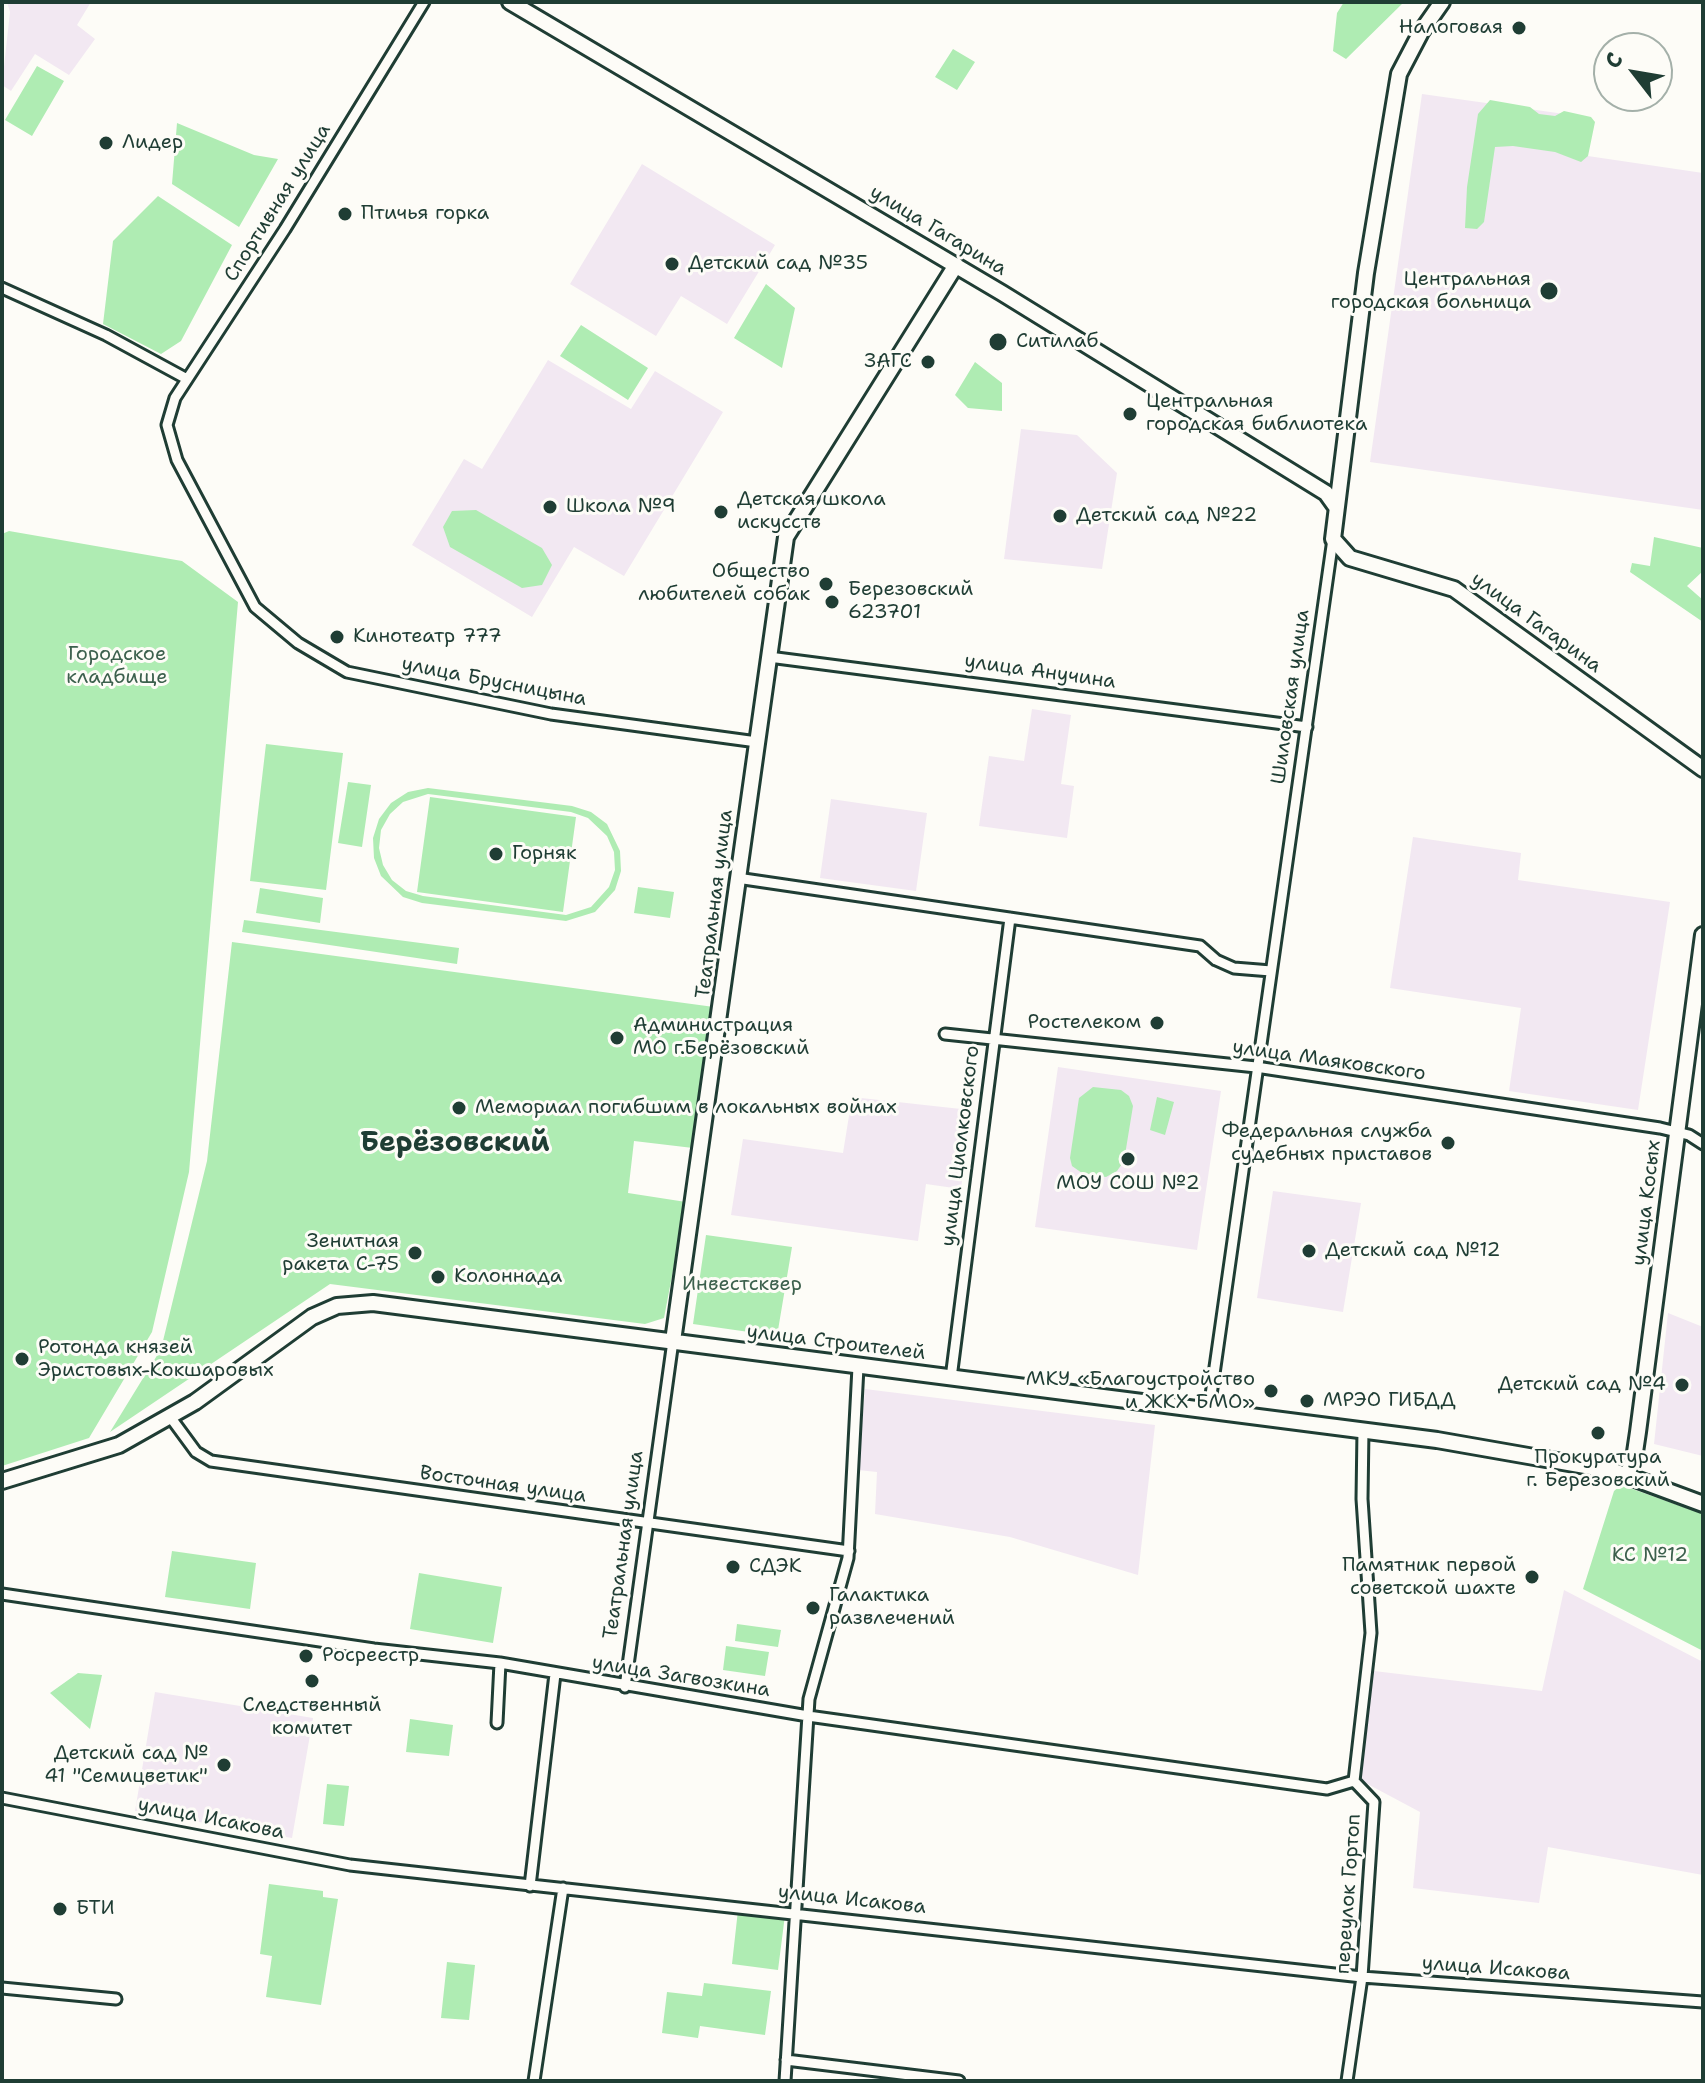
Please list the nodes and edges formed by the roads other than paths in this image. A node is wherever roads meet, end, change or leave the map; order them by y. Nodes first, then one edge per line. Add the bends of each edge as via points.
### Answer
1 (424, 2) edge
2 (510, 2) edge
3 (1442, 2) edge
4 (956, 265) junction
5 (2, 288) edge
6 (187, 379) junction
7 (167, 425) joint
8 (1336, 507) junction
9 (1333, 539) junction
10 (769, 657) junction
11 (1307, 727) junction
12 (757, 742) junction
13 (1703, 769) edge
14 (737, 878) junction
15 (1010, 918) junction
16 (1703, 935) edge
17 (1271, 971) junction
18 (945, 1034) dead end
19 (993, 1041) junction
20 (1256, 1067) junction
21 (1677, 1132) junction
22 (1703, 1144) edge
23 (673, 1341) junction
24 (858, 1367) junction
25 (951, 1378) junction
26 (1209, 1409) junction
27 (171, 1418) junction
28 (1363, 1430) junction
29 (1626, 1476) junction
30 (2, 1481) edge
31 (1703, 1504) edge
32 (647, 1523) junction
33 (849, 1551) junction
34 (2, 1594) edge
35 (500, 1663) junction
36 (555, 1674) junction
37 (625, 1687) junction
38 (808, 1716) junction
39 (497, 1723) dead end
40 (1354, 1781) junction
41 (2, 1798) edge
42 (530, 1886) junction
43 (563, 1888) junction
44 (795, 1912) junction
45 (1362, 1977) junction
46 (2, 1988) edge
47 (116, 1999) dead end
48 (1703, 2002) edge
49 (786, 2060) junction
50 (534, 2081) edge
51 (785, 2081) edge
52 (959, 2081) edge
53 (1347, 2081) edge

1 - 6 street, Спортивная улица
2 - 4 street, улица Гагарина
3 - 8 street, Шиловская улица via 1399,74 1366,273
4 - 8 street, улица Гагарина via 1326,493
4 - 10 street, Театральная улица via 786,537
5 - 6 street
6 - 7 street, Спортивная улица
7 - 12 street, улица Брусницына via 177,460 255,607 298,643 347,672 551,714
8 - 9 street, Шиловская улица
9 - 11 street, Шиловская улица
9 - 13 street, улица Гагарина via 1350,558 1454,589
10 - 11 street, улица Анучина
10 - 12 street, Театральная улица
11 - 17 street, Шиловская улица
12 - 14 street, Театральная улица
14 - 15 street
14 - 23 street, Театральная улица
15 - 17 street via 1200,946 1234,968
15 - 19 street, улица Циолковского
16 - 21 street, улица Косых
17 - 20 street, Шиловская улица
18 - 19 street, улица Маяковского
19 - 20 street, улица Маяковского
19 - 25 street, улица Циолковского
20 - 21 street, улица Маяковского
20 - 26 street, Шиловская улица
21 - 22 street, улица Маяковского
21 - 29 street, улица Косых via 1634,1459
23 - 24 street, улица Строителей
23 - 27 street, улица Строителей via 354,1303 312,1317
23 - 32 street, Театральная улица
24 - 25 street, улица Строителей
24 - 33 street
25 - 26 street, улица Строителей
26 - 28 street, улица Строителей
27 - 30 street, улица Строителей via 93,1455
27 - 32 street, Восточная улица via 196,1452 211,1461
28 - 29 street, улица Строителей via 1554,1459
28 - 40 street via 1371,1633
29 - 31 street, улица Строителей
32 - 33 street, Восточная улица
32 - 37 street, Театральная улица
33 - 38 street
34 - 35 street, улица Загвозкина
35 - 36 street, улица Загвозкина
35 - 39 street
36 - 37 street, улица Загвозкина
36 - 42 street
37 - 38 street, улица Загвозкина
38 - 40 street, улица Загвозкина via 1327,1789
38 - 44 street
40 - 45 street, переулок Гортоп via 1374,1802
41 - 42 street, улица Исакова via 350,1865
42 - 43 street, улица Исакова
43 - 44 street, улица Исакова
43 - 50 street
44 - 45 street, улица Исакова
44 - 49 street
45 - 48 street, улица Исакова
45 - 53 street, переулок Гортоп
46 - 47 street
49 - 51 street
49 - 52 street

